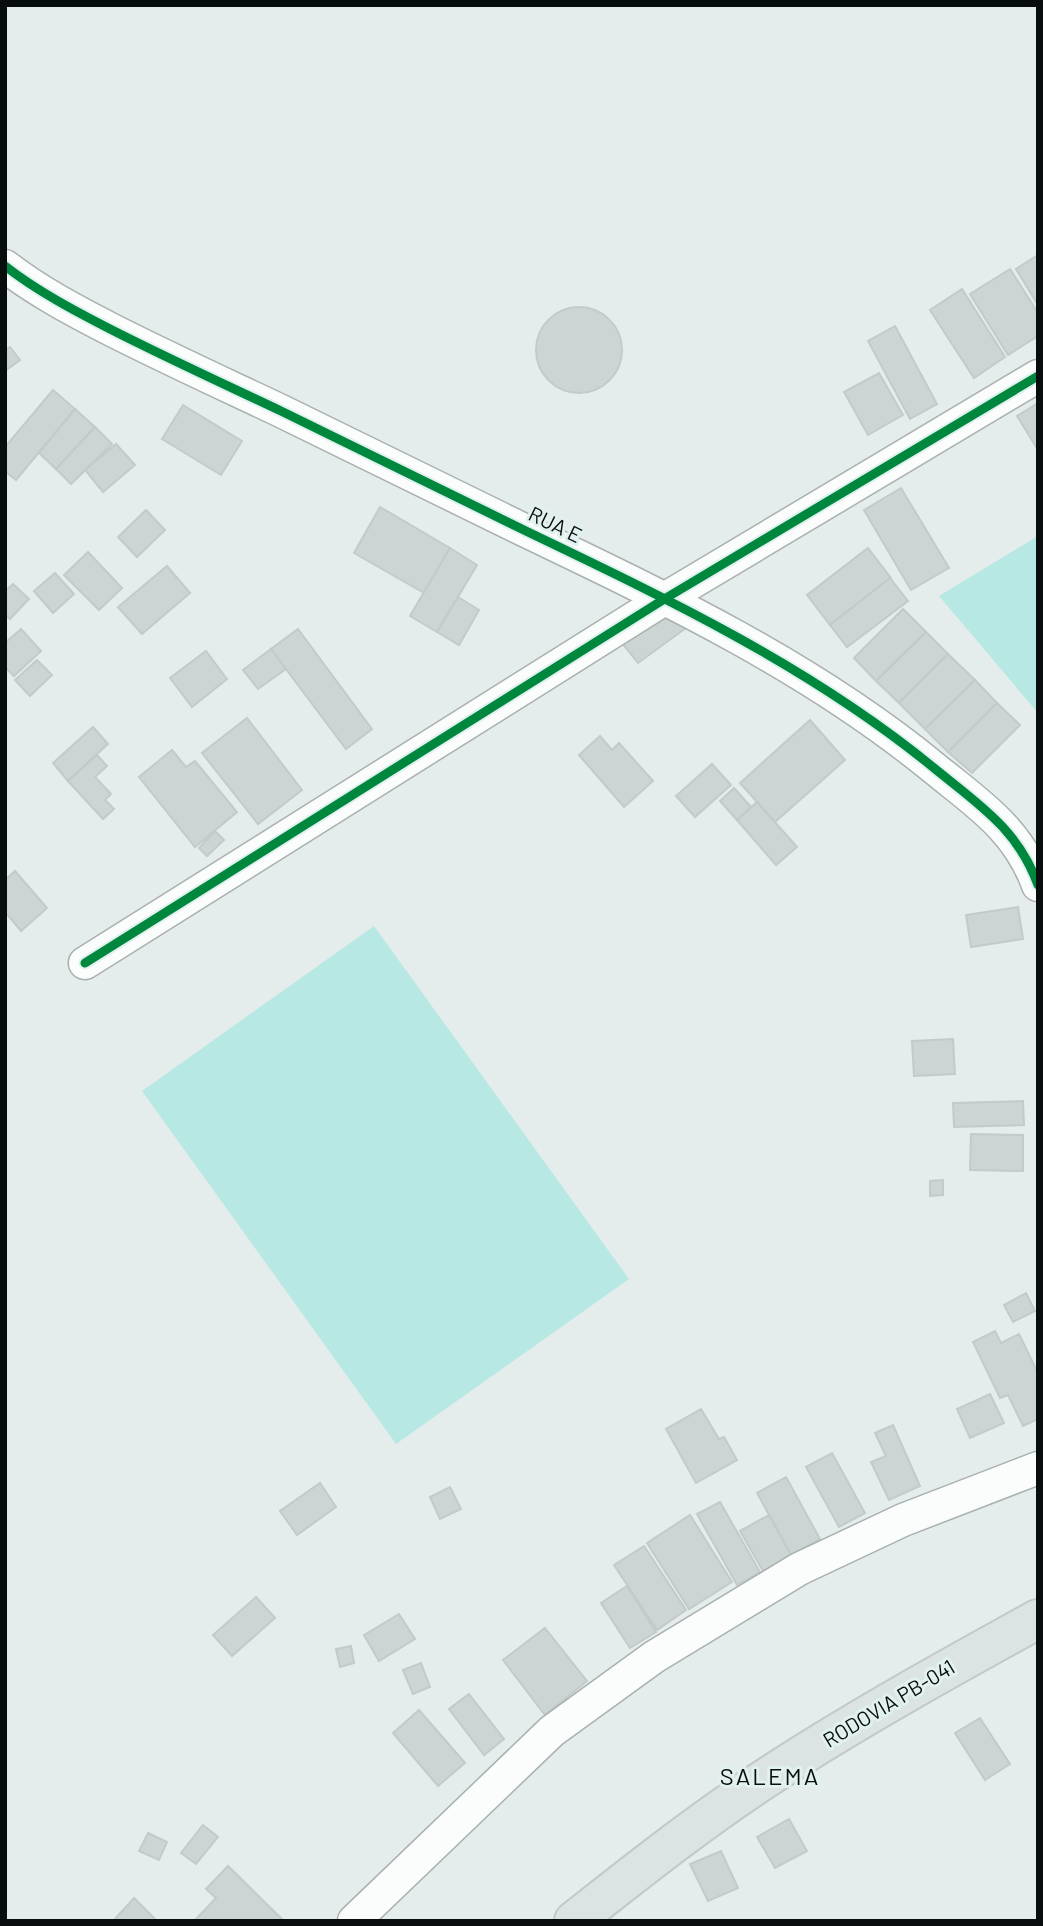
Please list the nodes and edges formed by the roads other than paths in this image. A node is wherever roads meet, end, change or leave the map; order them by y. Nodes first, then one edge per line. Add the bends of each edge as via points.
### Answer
1 (5, 266) edge
2 (1038, 376) edge
3 (666, 598) junction
4 (1038, 885) edge
5 (85, 963) dead end
6 (1038, 1468) edge
7 (1038, 1619) edge
8 (355, 1921) edge
9 (574, 1921) edge

1 - 3 street, RUA E via 78,312 174,361
2 - 3 street
3 - 4 street, RUA E via 840,698 905,745 1014,838
3 - 5 street
6 - 8 street via 903,1520 799,1569 654,1657 552,1731
7 - 9 main road, RODOVIA PB-041 via 779,1769

